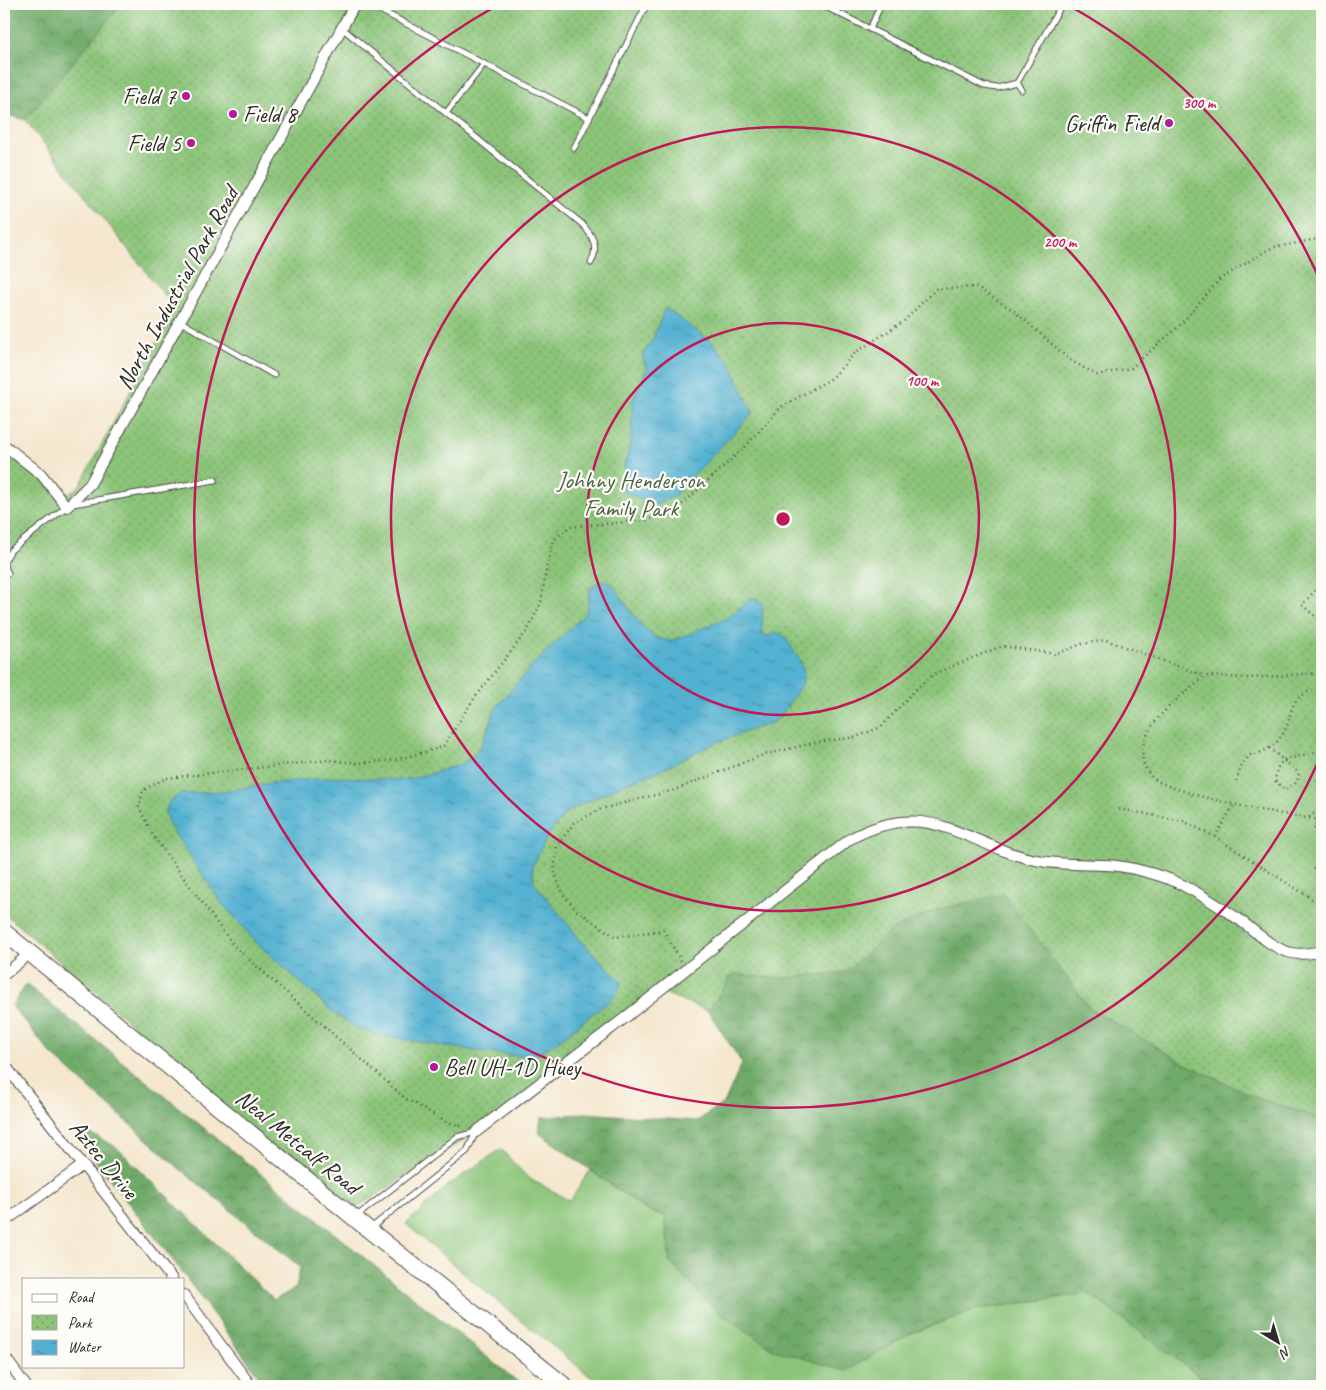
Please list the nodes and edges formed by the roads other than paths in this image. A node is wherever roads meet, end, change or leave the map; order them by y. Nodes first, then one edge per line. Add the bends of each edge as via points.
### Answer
1 (355, 4) edge
2 (368, 4) edge
3 (647, 4) edge
4 (820, 4) edge
5 (881, 4) edge
6 (1062, 4) edge
7 (342, 29) junction
8 (870, 29) junction
9 (484, 64) junction
10 (1017, 83) junction
11 (1022, 90) dead end
12 (446, 113) junction
13 (588, 118) junction
14 (574, 148) dead end
15 (591, 263) dead end
16 (181, 322) junction
17 (274, 375) dead end
18 (4, 445) edge
19 (215, 480) dead end
20 (68, 506) junction
21 (4, 563) edge
22 (8, 573) dead end
23 (4, 932) edge
24 (1322, 951) edge
25 (30, 954) junction
26 (4, 975) edge
27 (4, 1064) edge
28 (476, 1132) junction
29 (83, 1164) junction
30 (354, 1218) junction
31 (4, 1222) edge
32 (368, 1230) junction
33 (171, 1278) edge
34 (185, 1296) edge
35 (4, 1356) edge
36 (26, 1386) edge
37 (251, 1386) edge
38 (566, 1386) edge

1 - 7 street, North Industrial Park Road
2 - 9 lane
3 - 13 lane
4 - 8 lane
5 - 8 lane
6 - 10 lane
7 - 12 lane
7 - 16 street, North Industrial Park Road
8 - 10 lane via 984,86 997,88
9 - 12 lane
9 - 13 lane
10 - 11 lane
12 - 15 lane via 592,234 595,255
13 - 14 lane
16 - 17 lane
16 - 20 street, North Industrial Park Road via 90,484
18 - 20 street via 41,474
19 - 20 lane
20 - 21 lane via 11,550
21 - 22 lane
23 - 25 main road, Neal Metcalf Road
24 - 28 street via 1292,953 1276,946 1224,909 1168,879 1139,870 1043,862 925,821 909,820 878,826 850,839
25 - 26 street
25 - 30 main road, Neal Metcalf Road
27 - 29 street, Aztec Drive
28 - 30 lane via 458,1137
28 - 32 lane via 467,1151
29 - 31 street
29 - 33 street, Aztec Drive
30 - 32 main road, Neal Metcalf Road
32 - 38 main road, Neal Metcalf Road
34 - 37 street
35 - 36 street

